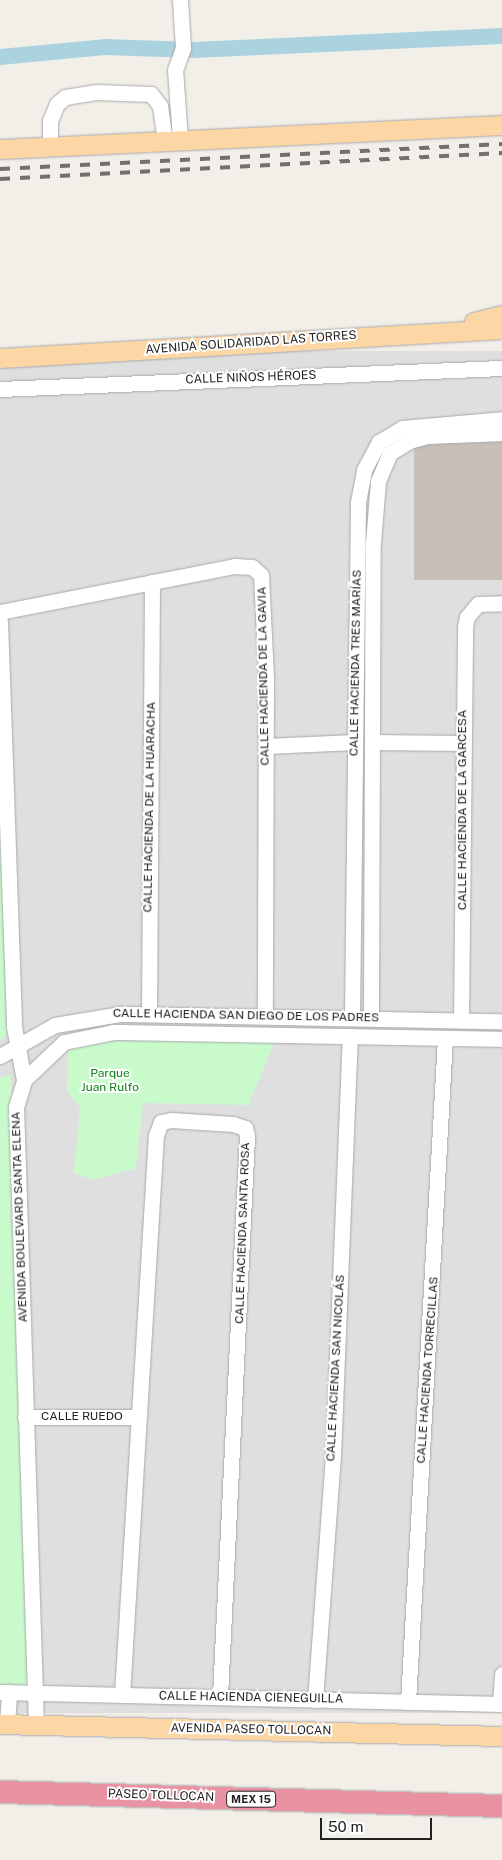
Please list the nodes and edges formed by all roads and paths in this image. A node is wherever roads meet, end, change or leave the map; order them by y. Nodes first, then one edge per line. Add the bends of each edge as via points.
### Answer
1 (180, 0) edge
2 (502, 126) edge
3 (172, 140) junction
4 (50, 146) junction
5 (0, 149) edge
6 (502, 315) edge
7 (502, 329) edge
8 (439, 332) junction
9 (0, 358) edge
10 (502, 368) edge
11 (0, 388) edge
12 (502, 419) edge
13 (502, 433) edge
14 (385, 447) junction
15 (152, 582) junction
16 (502, 603) edge
17 (0, 612) edge
18 (0, 621) edge
19 (364, 675) junction
20 (354, 742) junction
21 (372, 742) junction
22 (462, 743) junction
23 (266, 746) junction
24 (372, 831) junction
25 (354, 832) junction
26 (149, 1014) junction
27 (218, 1015) junction
28 (265, 1016) junction
29 (352, 1016) junction
30 (371, 1017) junction
31 (461, 1020) junction
32 (502, 1021) edge
33 (218, 1034) junction
34 (350, 1036) junction
35 (445, 1038) junction
36 (502, 1039) edge
37 (16, 1046) junction
38 (0, 1056) edge
39 (24, 1080) junction
40 (26, 1417) junction
41 (138, 1417) junction
42 (502, 1674) edge
43 (4, 1692) edge
44 (36, 1693) junction
45 (122, 1695) junction
46 (220, 1697) junction
47 (315, 1700) junction
48 (408, 1702) junction
49 (501, 1704) edge
50 (4, 1724) edge
51 (36, 1725) junction
52 (502, 1736) edge
53 (0, 1792) edge
54 (502, 1806) edge

1 - 3 street via 184,43 175,70
2 - 3 main road
3 - 4 main road
3 - 4 street via 160,106 152,94 96,92 65,96 57,104 50,121
4 - 5 main road
6 - 8 main road
7 - 8 main road, AVENIDA SOLIDARIDAD LAS TORRES
8 - 9 main road, AVENIDA SOLIDARIDAD LAS TORRES
10 - 11 street, CALLE NIÑOS HÉROES
12 - 14 street via 416,425 391,433
13 - 14 street via 428,436
14 - 19 street, CALLE HACIENDA TRES MARÍAS via 374,501
15 - 17 street, CALLE HACIENDA DE LA GAVIA
15 - 23 street, CALLE HACIENDA DE LA GAVIA via 235,566 252,567 261,575
15 - 26 street, CALLE HACIENDA DE LA HUARACHA
16 - 22 street, CALLE HACIENDA DE LA GARCESA via 478,604 471,610 465,627
18 - 37 street, AVENIDA BOULEVARD SANTA ELENA
19 - 20 street, CALLE HACIENDA TRES MARÍAS
19 - 21 street, CALLE HACIENDA TRES MARÍAS
20 - 23 street
20 - 25 street, CALLE HACIENDA TRES MARÍAS
21 - 22 street
21 - 24 street, CALLE HACIENDA TRES MARÍAS
22 - 31 street, CALLE HACIENDA DE LA GARCESA
23 - 28 street, CALLE HACIENDA DE LA GAVIA
24 - 25 street
24 - 30 street, CALLE HACIENDA TRES MARÍAS
25 - 29 street, CALLE HACIENDA TRES MARÍAS
26 - 27 street, CALLE HACIENDA SAN DIEGO DE LOS PADRES
26 - 37 street, CALLE HACIENDA SAN DIEGO DE LOS PADRES via 70,1020 42,1030
27 - 28 street, CALLE HACIENDA SAN DIEGO DE LOS PADRES
27 - 33 street
28 - 29 street, CALLE HACIENDA SAN DIEGO DE LOS PADRES
29 - 30 street, CALLE HACIENDA SAN DIEGO DE LOS PADRES
30 - 31 street, CALLE HACIENDA SAN DIEGO DE LOS PADRES
31 - 32 street, CALLE HACIENDA SAN DIEGO DE LOS PADRES
33 - 34 street, CALLE HACIENDA SAN DIEGO DE LOS PADRES
33 - 39 street, CALLE HACIENDA SAN DIEGO DE LOS PADRES via 112,1032 74,1037 56,1047
34 - 35 street, CALLE HACIENDA SAN DIEGO DE LOS PADRES
34 - 47 street, CALLE HACIENDA SAN NICOLÁS via 333,1456
35 - 36 street, CALLE HACIENDA SAN DIEGO DE LOS PADRES
35 - 48 street, CALLE HACIENDA TORRECILLAS
37 - 38 street, CALLE HACIENDA SAN DIEGO DE LOS PADRES
37 - 39 street, AVENIDA BOULEVARD SANTA ELENA
39 - 40 street, AVENIDA BOULEVARD SANTA ELENA via 16,1107
40 - 41 street, CALLE RUEDO
40 - 44 street, AVENIDA BOULEVARD SANTA ELENA
41 - 45 street, CALLE HACIENDA SANTA ROSA
41 - 46 street, CALLE HACIENDA SANTA ROSA via 159,1127 171,1120 240,1126 247,1136 242,1290
42 - 49 street
43 - 44 street, CALLE HACIENDA CIENEGUILLA
43 - 50 street
44 - 45 street, CALLE HACIENDA CIENEGUILLA
44 - 51 street, AVENIDA BOULEVARD SANTA ELENA
45 - 46 street, CALLE HACIENDA CIENEGUILLA
46 - 47 street, CALLE HACIENDA CIENEGUILLA
47 - 48 street, CALLE HACIENDA CIENEGUILLA
48 - 49 street, CALLE HACIENDA CIENEGUILLA
50 - 51 main road, AVENIDA PASEO TOLLOCAN
51 - 52 main road, AVENIDA PASEO TOLLOCAN
53 - 54 highway, PASEO TOLLOCAN / MEX 15

